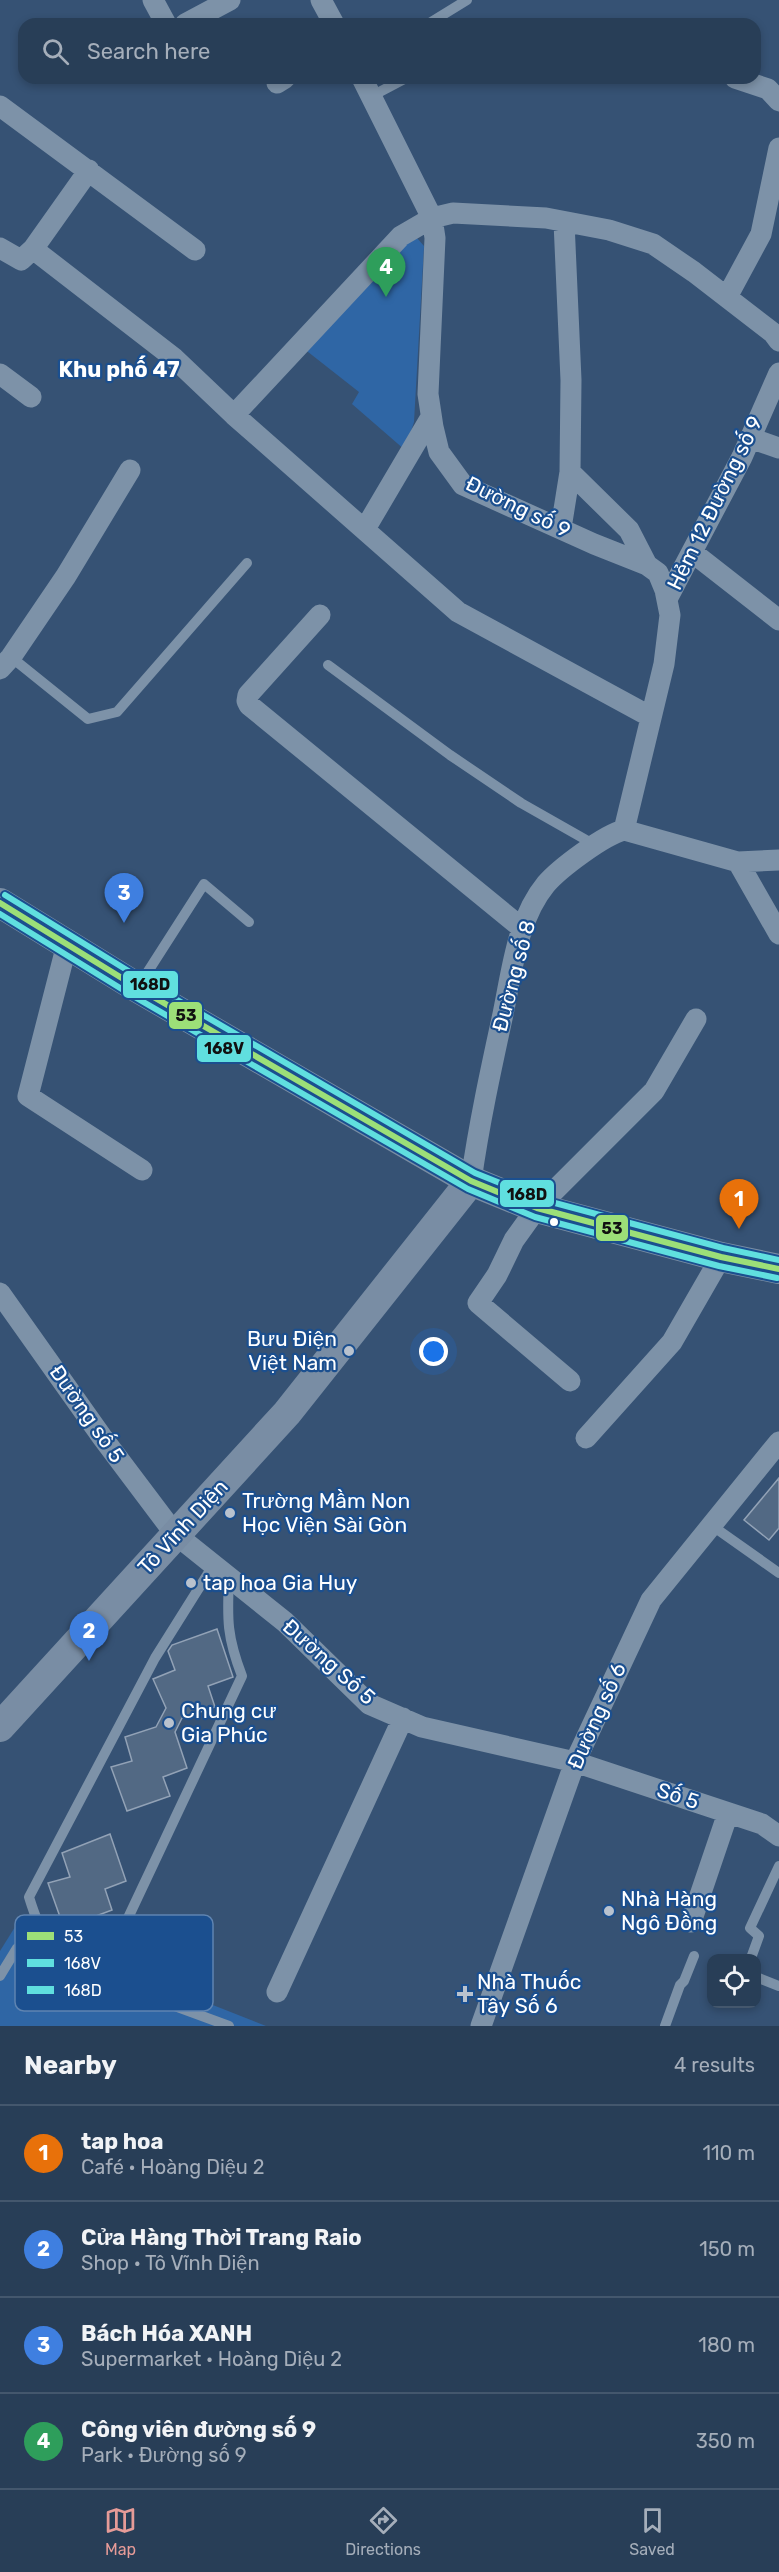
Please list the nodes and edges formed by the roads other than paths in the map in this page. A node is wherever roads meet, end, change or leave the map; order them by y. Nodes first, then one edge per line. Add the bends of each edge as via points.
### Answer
1 (153, 0) edge
2 (230, 0) edge
3 (321, 0) edge
4 (467, 0) edge
5 (163, 18) edge
6 (196, 18) edge
7 (331, 18) edge
8 (438, 18) edge
9 (752, 84) edge
10 (366, 87) edge
11 (779, 101) edge
12 (0, 106) edge
13 (779, 148) edge
14 (89, 170) junction
15 (432, 218) junction
16 (564, 222) junction
17 (0, 248) edge
18 (33, 249) junction
19 (195, 250) dead end
20 (727, 297) junction
21 (779, 341) edge
22 (779, 373) edge
23 (0, 374) edge
24 (31, 397) dead end
25 (234, 415) junction
26 (431, 417) junction
27 (750, 438) junction
28 (779, 448) edge
29 (130, 470) dead end
30 (570, 472) junction
31 (561, 528) junction
32 (365, 529) junction
33 (693, 552) junction
34 (247, 563) dead end
35 (647, 565) junction
36 (667, 599) junction
37 (320, 615) dead end
38 (779, 620) edge
39 (6, 663) edge
40 (328, 665) dead end
41 (651, 717) junction
42 (624, 830) junction
43 (595, 845) junction
44 (779, 860) edge
45 (738, 862) junction
46 (0, 903) edge
47 (249, 922) dead end
48 (523, 929) junction
49 (779, 934) edge
50 (67, 944) junction
51 (138, 988) junction
52 (696, 1019) dead end
53 (142, 1170) dead end
54 (471, 1181) junction
55 (537, 1208) junction
56 (721, 1257) junction
57 (779, 1269) edge
58 (0, 1293) edge
59 (570, 1381) dead end
60 (586, 1438) dead end
61 (779, 1442) edge
62 (711, 1525) junction
63 (175, 1534) junction
64 (222, 1571) junction
65 (779, 1573) edge
66 (403, 1718) junction
67 (0, 1727) edge
68 (575, 1762) junction
69 (728, 1813) junction
70 (779, 1836) edge
71 (779, 1866) edge
72 (34, 1915) edge
73 (129, 1915) edge
74 (691, 1922) dead end
75 (15, 1951) edge
76 (753, 1954) edge
77 (694, 1956) dead end
78 (0, 1976) edge
79 (761, 1979) edge
80 (779, 1986) edge
81 (277, 1992) dead end
82 (188, 2011) edge
83 (229, 2026) edge
84 (480, 2026) edge
85 (665, 2026) edge

1 - 5 street
2 - 6 street
3 - 7 street
4 - 8 lane
9 - 11 street via 768,90
10 - 15 street, Đường số 9
12 - 14 street
13 - 20 street via 761,234
14 - 18 street
14 - 19 street
15 - 16 street via 453,213
15 - 25 street via 401,236
15 - 26 street, Đường số 9 via 435,238 428,393
16 - 20 street via 609,230 653,244
16 - 30 street via 571,380
17 - 18 street via 21,260
18 - 25 street via 174,358
20 - 21 street
22 - 27 street, Hẻm 12 Đường số 9
23 - 24 street
25 - 32 street
26 - 31 street, Đường số 9 via 439,452 463,485
26 - 32 street
27 - 28 street
27 - 33 street, Hẻm 12 Đường số 9
29 - 39 street via 66,576
30 - 31 street
30 - 35 street via 629,530
31 - 35 street, Đường số 9
32 - 41 street via 458,612
33 - 36 street, Hẻm 12 Đường số 9
33 - 38 street
34 - 39 lane via 117,712 88,719
35 - 36 street via 658,573
36 - 41 street via 670,615 665,655
37 - 48 street via 248,695 249,705
40 - 43 lane via 521,803
41 - 42 street
42 - 43 street, Đường số 8
42 - 45 street
43 - 48 street, Đường số 8 via 546,885
44 - 45 street
45 - 49 street
46 - 50 street
47 - 51 lane via 204,884
48 - 54 street, Đường số 8 via 480,1122
50 - 51 street
50 - 53 street via 28,1096
51 - 54 street
52 - 55 street via 654,1091
54 - 55 street
54 - 63 street, Tô Vĩnh Diện via 287,1413
55 - 56 street
55 - 59 street via 478,1303
56 - 57 street
56 - 60 street via 672,1342
58 - 63 street, Đường số 5
61 - 62 street, Đường số 6
62 - 65 lane
62 - 68 street, Đường số 6 via 651,1600
63 - 64 street, Đường Số 5
63 - 67 street, Tô Vĩnh Diện
64 - 66 street, Đường Số 5 via 285,1622 369,1704
64 - 72 lane via 155,1658 28,1897
64 - 73 lane via 231,1646 242,1676
66 - 68 street, Đường Số 5 via 422,1727
66 - 81 street
68 - 69 street, Số 5
68 - 84 street, Đường số 6
69 - 70 street, Số 5 via 762,1824
69 - 74 street
71 - 76 lane via 750,1928 759,1936
75 - 78 lane
77 - 85 lane
79 - 80 lane
82 - 83 lane

